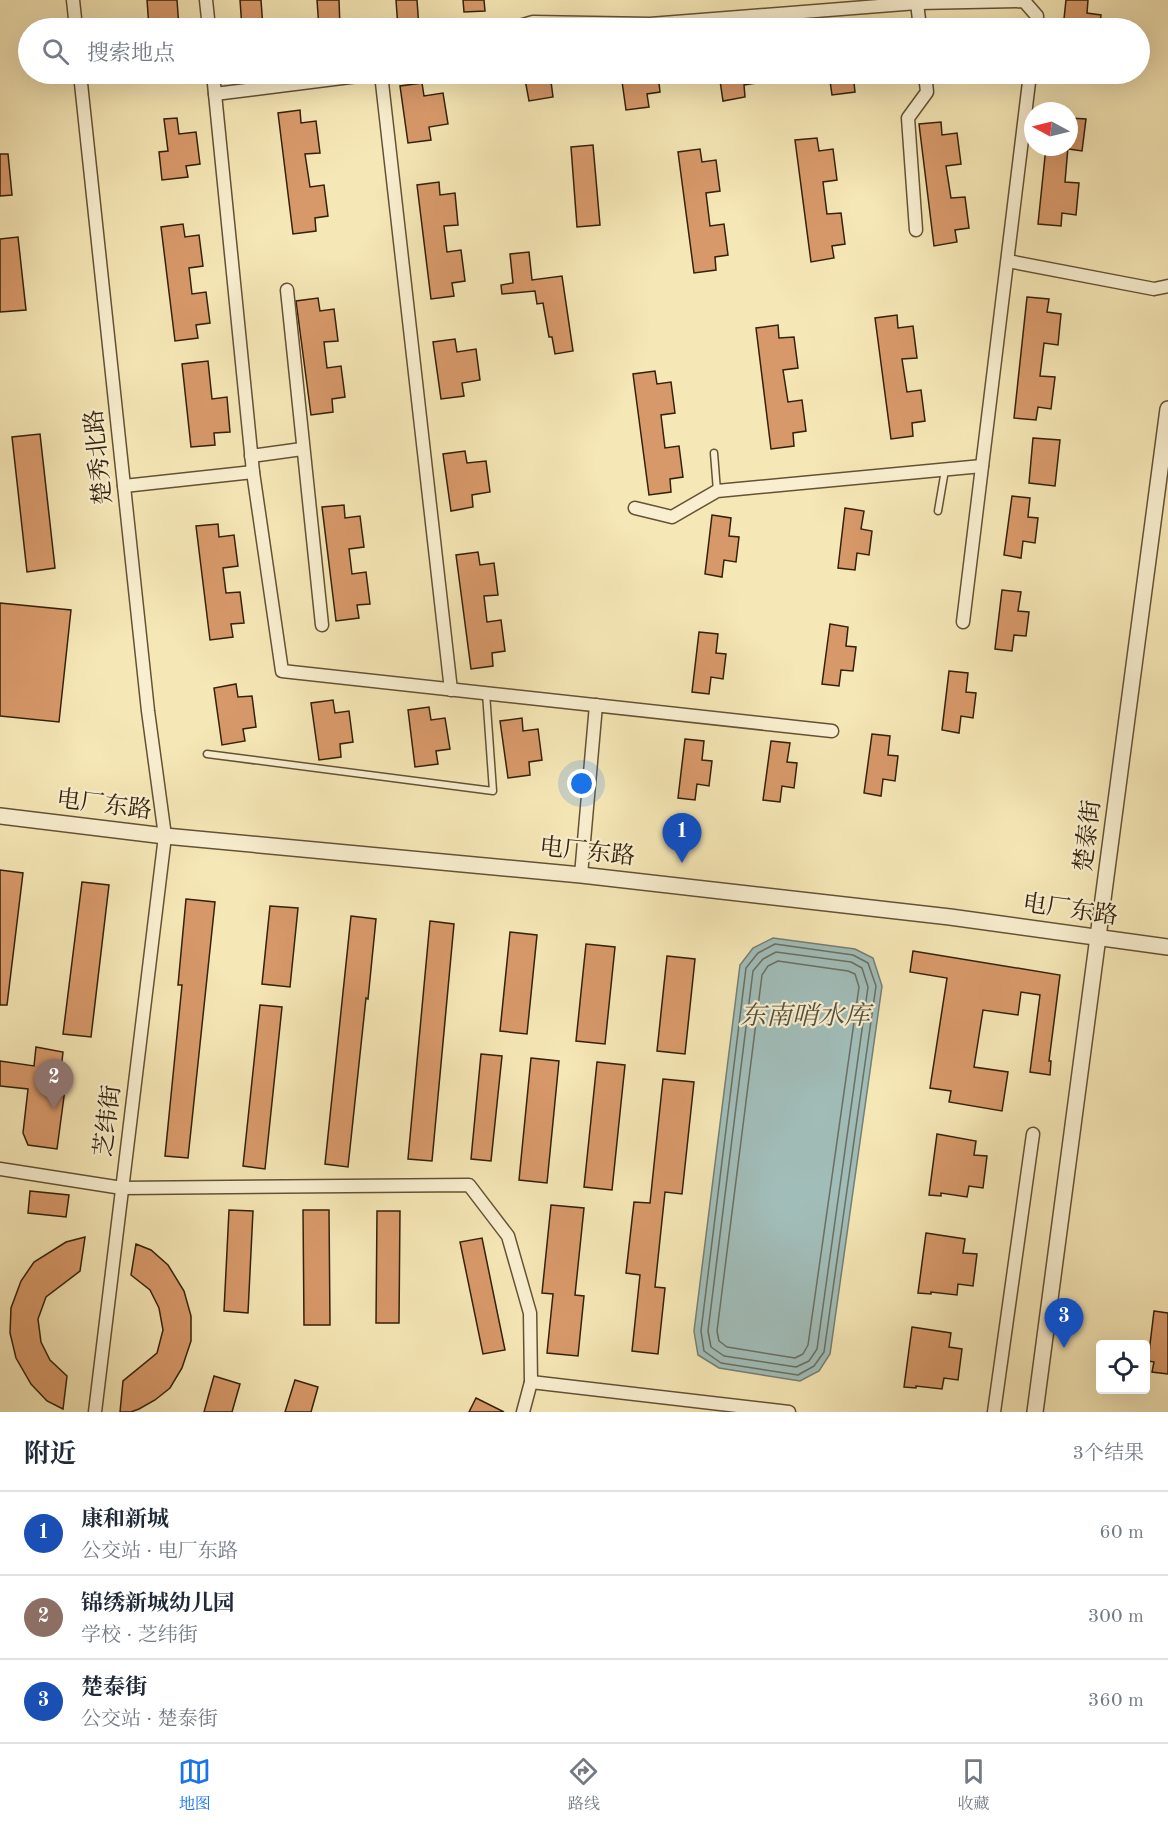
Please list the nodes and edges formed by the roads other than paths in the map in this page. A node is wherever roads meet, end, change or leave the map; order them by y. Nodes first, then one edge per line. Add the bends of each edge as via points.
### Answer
1 (73, 0) edge
2 (206, 0) edge
3 (916, 3) junction
4 (75, 18) edge
5 (208, 18) edge
6 (726, 18) edge
7 (918, 18) edge
8 (1037, 18) edge
9 (81, 84) edge
10 (214, 84) edge
11 (294, 84) edge
12 (382, 84) edge
13 (926, 84) edge
14 (1029, 84) edge
15 (215, 94) junction
16 (916, 230) dead end
17 (1008, 261) junction
18 (1168, 286) edge
19 (287, 290) dead end
20 (1168, 409) edge
21 (302, 449) junction
22 (714, 453) dead end
23 (251, 456) junction
24 (982, 466) junction
25 (945, 470) junction
26 (253, 472) junction
27 (124, 486) junction
28 (717, 491) junction
29 (635, 508) dead end
30 (938, 511) dead end
31 (963, 622) dead end
32 (322, 625) dead end
33 (451, 690) junction
34 (486, 693) junction
35 (596, 705) junction
36 (832, 732) dead end
37 (207, 754) dead end
38 (0, 816) edge
39 (165, 836) junction
40 (581, 875) junction
41 (1098, 938) junction
42 (1168, 947) edge
43 (1033, 1134) dead end
44 (0, 1169) edge
45 (122, 1188) junction
46 (531, 1383) junction
47 (95, 1412) edge
48 (523, 1412) edge
49 (789, 1412) edge
50 (994, 1412) edge
51 (1035, 1412) edge

1 - 4 street
2 - 5 street
3 - 6 street
3 - 7 street
3 - 8 street via 1024,1
9 - 27 street, 楚秀北路
10 - 15 street
11 - 15 street
12 - 33 street
13 - 16 street via 927,92 908,118
14 - 17 street
15 - 23 street
17 - 18 street via 1154,289
17 - 24 street
19 - 21 street
20 - 41 street, 楚泰街
21 - 23 street
21 - 32 street
22 - 28 lane
23 - 26 street
24 - 25 street
24 - 31 street
25 - 28 street
25 - 30 lane
26 - 27 street
26 - 33 street via 282,671
27 - 39 street, 楚秀北路
28 - 29 street via 672,517
33 - 34 street
34 - 35 street
34 - 37 lane via 493,791
35 - 36 street
35 - 40 street
38 - 39 street, 电厂东路
39 - 40 street, 电厂东路
39 - 45 street, 芝纬街
40 - 41 street, 电厂东路
41 - 42 street, 电厂东路
41 - 51 street, 楚泰街
43 - 50 street
44 - 45 street
45 - 46 street via 469,1185 508,1236 530,1313
45 - 47 street, 芝纬街
46 - 48 street
46 - 49 street

